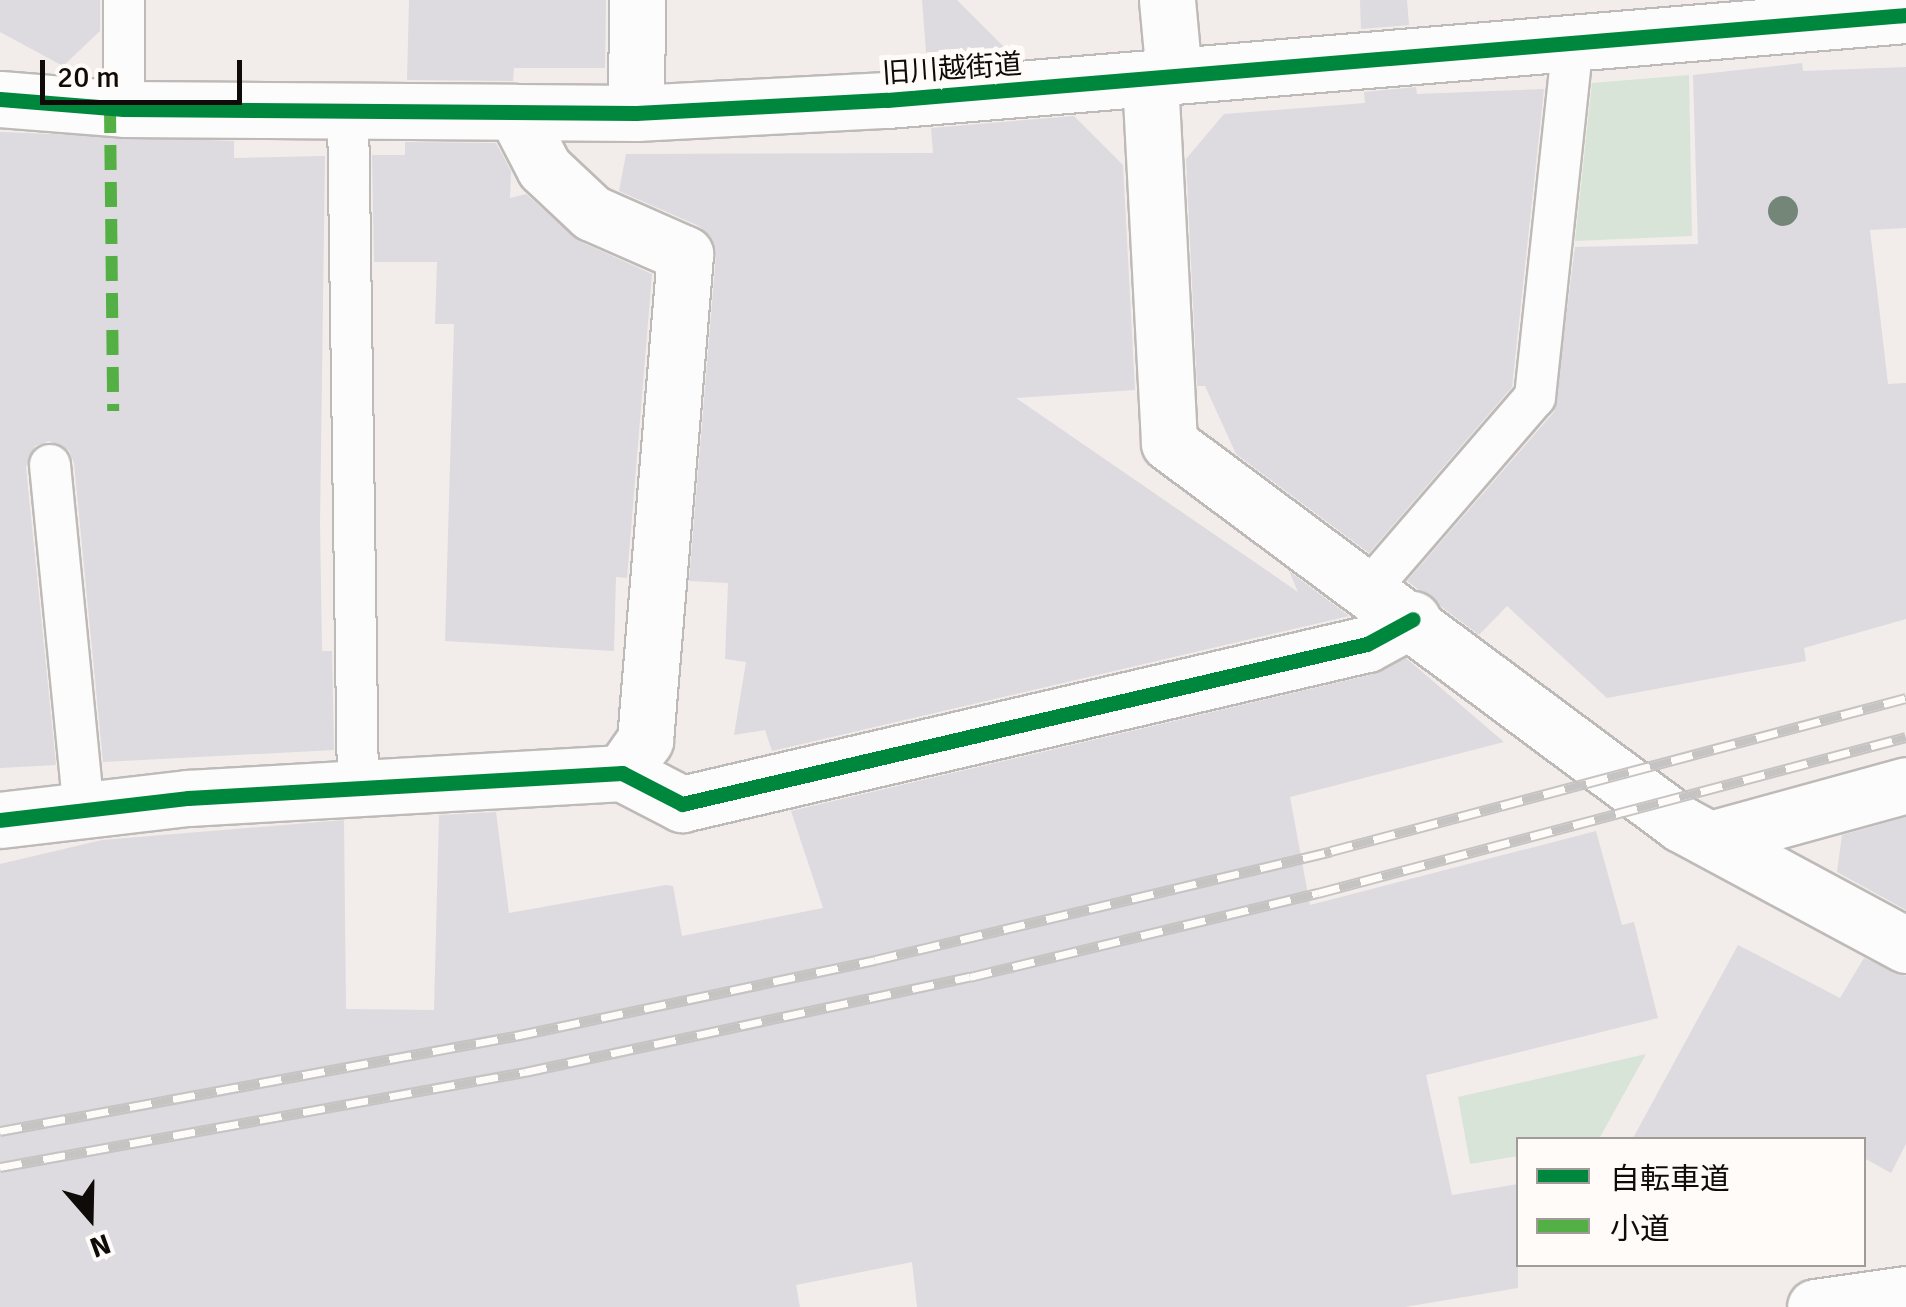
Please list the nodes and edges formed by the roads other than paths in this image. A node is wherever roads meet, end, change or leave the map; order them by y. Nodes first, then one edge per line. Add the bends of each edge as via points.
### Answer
1 (124, 0) edge
2 (636, 0) edge
3 (1168, 0) edge
4 (1757, 14) edge
5 (1906, 15) edge
6 (1573, 44) junction
7 (1162, 78) junction
8 (0, 99) edge
9 (124, 109) junction
10 (348, 112) junction
11 (515, 112) junction
12 (636, 113) junction
13 (50, 465) dead end
14 (1370, 588) junction
15 (1414, 620) junction
16 (622, 773) junction
17 (1906, 785) edge
18 (358, 787) junction
19 (84, 809) junction
20 (0, 820) edge
21 (1714, 838) junction
22 (1906, 945) edge
23 (1906, 1294) edge
24 (1815, 1307) edge

1 - 9 lane
2 - 12 street
3 - 7 street
4 - 5 street, 旧川越街道
4 - 6 street, 旧川越街道
6 - 7 street, 旧川越街道
6 - 14 lane via 1535,397
7 - 12 street, 旧川越街道
7 - 14 street via 1169,443
8 - 9 street, 旧川越街道
9 - 10 street, 旧川越街道
10 - 11 street, 旧川越街道
10 - 18 lane
11 - 12 street, 旧川越街道
11 - 16 street via 544,168 592,213 685,254 646,740
13 - 19 lane
14 - 15 street
15 - 16 street via 1367,644 682,804
15 - 21 street via 1616,778 1681,824
16 - 18 street
17 - 21 street
18 - 19 street
19 - 20 street
21 - 22 street
23 - 24 street

